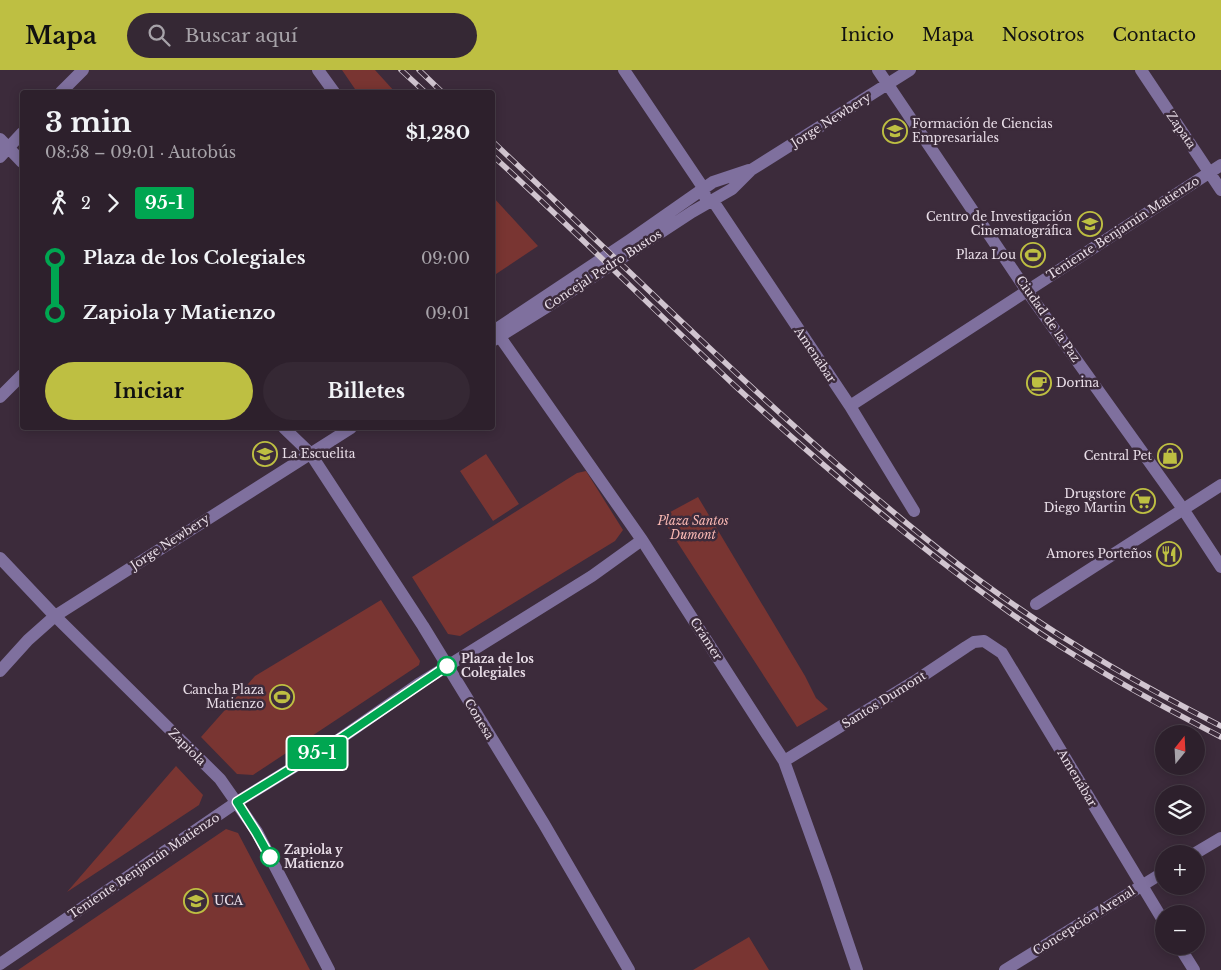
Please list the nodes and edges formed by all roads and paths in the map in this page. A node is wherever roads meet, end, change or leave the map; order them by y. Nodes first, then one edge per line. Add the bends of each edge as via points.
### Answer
1 (83, 70) edge
2 (318, 70) edge
3 (624, 70) edge
4 (878, 70) edge
5 (910, 70) edge
6 (1141, 70) edge
7 (888, 85) junction
8 (63, 90) edge
9 (333, 90) edge
10 (20, 135) edge
11 (3, 148) edge
12 (20, 161) edge
13 (1216, 169) edge
14 (751, 170) junction
15 (704, 189) junction
16 (1221, 190) edge
17 (713, 201) junction
18 (692, 212) junction
19 (633, 245) junction
20 (1027, 291) junction
21 (495, 333) edge
22 (20, 377) edge
23 (0, 397) edge
24 (850, 406) junction
25 (286, 430) edge
26 (347, 430) edge
27 (310, 453) junction
28 (1221, 485) edge
29 (1183, 509) junction
30 (914, 510) dead end
31 (642, 540) junction
32 (0, 558) edge
33 (1221, 567) edge
34 (1036, 604) dead end
35 (55, 616) junction
36 (984, 641) joint
37 (447, 666) junction
38 (0, 671) edge
39 (784, 761) junction
40 (237, 802) junction
41 (1221, 838) edge
42 (1205, 847) edge
43 (1155, 877) edge
44 (1141, 886) junction
45 (1155, 908) edge
46 (1185, 955) edge
47 (0, 964) edge
48 (329, 970) edge
49 (629, 970) edge
50 (856, 970) edge
51 (1005, 970) edge
52 (1194, 970) edge

1 - 8 street
2 - 9 street
3 - 15 street
4 - 7 street, Ciudad de la Paz
5 - 7 street, Jorge Newbery
6 - 13 street, Zapata
7 - 14 street, Jorge Newbery
7 - 20 street, Ciudad de la Paz
10 - 11 street
11 - 12 street
13 - 16 street, Zapata
13 - 20 street, Teniente Benjamín Matienzo
14 - 15 street, Jorge Newbery via 725,177
14 - 17 street, Jorge Newbery via 732,189
15 - 18 street via 706,196
15 - 19 street, Concejal Pedro Bustos
17 - 18 street, Concejal Pedro Bustos
17 - 24 street, Amenábar
18 - 19 street, Concejal Pedro Bustos
19 - 21 street, Concejal Pedro Bustos
20 - 24 street, Teniente Benjamín Matienzo
20 - 29 street, Ciudad de la Paz
21 - 31 street, Crámer
22 - 23 street
24 - 30 street, Amenábar
25 - 27 street, Conesa
26 - 27 street, Jorge Newbery
27 - 35 street, Jorge Newbery
27 - 37 street, Conesa
28 - 29 street
29 - 33 street, Ciudad de la Paz
29 - 34 street
31 - 37 street, Teniente Benjamín Matienzo via 592,576
31 - 39 street, Crámer
32 - 35 street, Zapiola
35 - 38 street, Jorge Newbery
35 - 40 street, Zapiola via 220,779
36 - 39 street, Santos Dumont via 974,642
36 - 44 street, Amenábar via 1002,653
37 - 40 street, Teniente Benjamín Matienzo via 341,738
37 - 49 street, Conesa
39 - 50 street, Crámer
40 - 47 street, Teniente Benjamín Matienzo
40 - 48 street, Zapiola
41 - 42 street
43 - 44 street, Concepción Arenal
44 - 45 street, Amenábar
44 - 51 street, Concepción Arenal
46 - 52 street

